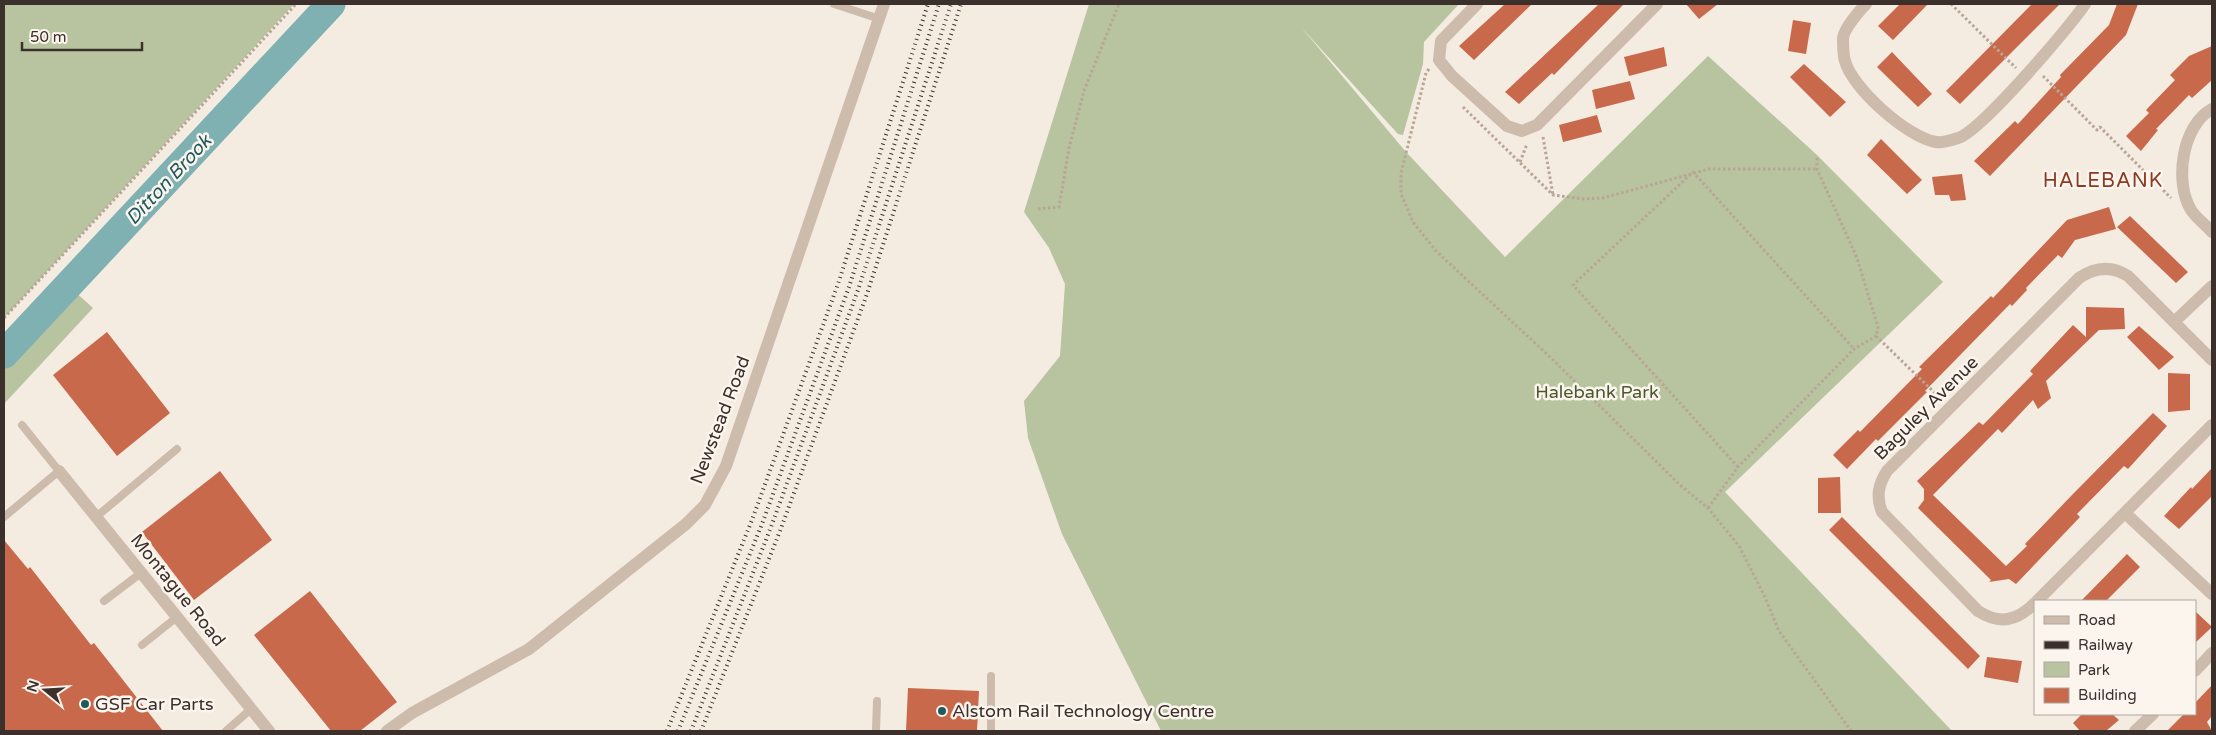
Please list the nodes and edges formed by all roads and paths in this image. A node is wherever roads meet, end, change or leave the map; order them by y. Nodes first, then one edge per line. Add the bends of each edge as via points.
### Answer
1 (296, 4) edge
2 (834, 4) edge
3 (884, 4) edge
4 (1119, 4) edge
5 (1477, 4) edge
6 (1657, 4) edge
7 (1866, 4) edge
8 (1951, 4) edge
9 (2085, 4) edge
10 (880, 20) junction
11 (1439, 60) junction
12 (2033, 66) junction
13 (1428, 70) junction
14 (2023, 76) junction
15 (1433, 78) dead end
16 (1460, 104) dead end
17 (2212, 108) edge
18 (1537, 125) junction
19 (1527, 141) dead end
20 (1817, 158) dead end
21 (1520, 162) junction
22 (1817, 169) junction
23 (1693, 172) junction
24 (1553, 195) junction
25 (1038, 209) dead end
26 (2191, 210) junction
27 (2212, 232) edge
28 (2212, 286) edge
29 (4, 318) edge
30 (2174, 322) junction
31 (1876, 336) junction
32 (1854, 349) junction
33 (2212, 360) edge
34 (1951, 408) junction
35 (22, 425) dead end
36 (2212, 425) edge
37 (177, 449) dead end
38 (1738, 467) junction
39 (59, 471) junction
40 (1708, 508) junction
41 (2125, 513) junction
42 (4, 517) edge
43 (96, 517) junction
44 (141, 573) junction
45 (2212, 594) edge
46 (104, 600) dead end
47 (2038, 600) edge
48 (2034, 604) edge
49 (177, 617) junction
50 (142, 645) dead end
51 (2212, 653) edge
52 (2196, 670) edge
53 (991, 676) dead end
54 (877, 702) dead end
55 (251, 709) junction
56 (2152, 715) edge
57 (226, 731) edge
58 (269, 731) edge
59 (387, 731) edge
60 (876, 731) edge
61 (991, 731) edge
62 (1851, 731) edge
63 (2136, 731) edge

1 - 29 path
2 - 10 lane
3 - 10 street, Newstead Road
4 - 25 path via 1084,92 1069,148 1059,207
5 - 11 street via 1441,40
6 - 18 street
7 - 14 street via 1843,36 1845,62 1863,90 1907,131 1936,142 1960,138 1982,120
8 - 14 path
9 - 12 street via 2071,25
10 - 59 street, Newstead Road via 726,466 705,505 686,524 529,649 412,713
11 - 13 path
11 - 18 street via 1507,126 1522,131
12 - 14 street
12 - 26 path via 2176,203
13 - 15 path
13 - 40 path via 1401,173 1401,194 1413,222 1436,251 1680,485
16 - 21 path
17 - 26 street via 2191,133 2182,159 2182,182
18 - 24 path via 1542,131
19 - 21 path
20 - 22 path
21 - 24 path
22 - 23 path via 1709,168
22 - 31 path via 1857,258 1878,328
23 - 24 path via 1603,198
23 - 32 path
23 - 38 path via 1573,285
26 - 27 street
28 - 30 street
30 - 33 street, Baguley Avenue
30 - 34 street, Baguley Avenue via 2120,271 2095,269 2079,278
31 - 32 path
31 - 34 path
32 - 38 path
34 - 48 street, Baguley Avenue via 1887,471 1879,488 1882,512 1985,615 2008,620 2025,613
35 - 39 lane
36 - 41 street, Baguley Avenue
37 - 43 lane
38 - 40 path
39 - 42 lane
39 - 43 street, Montague Road
40 - 62 path via 1740,546 1779,631
41 - 45 street
41 - 47 street, Baguley Avenue
43 - 44 street, Montague Road
44 - 46 lane
44 - 49 street, Montague Road
49 - 50 lane
49 - 55 street, Montague Road
51 - 52 street
53 - 61 lane
54 - 60 lane
55 - 57 lane
55 - 58 street, Montague Road
56 - 63 street

